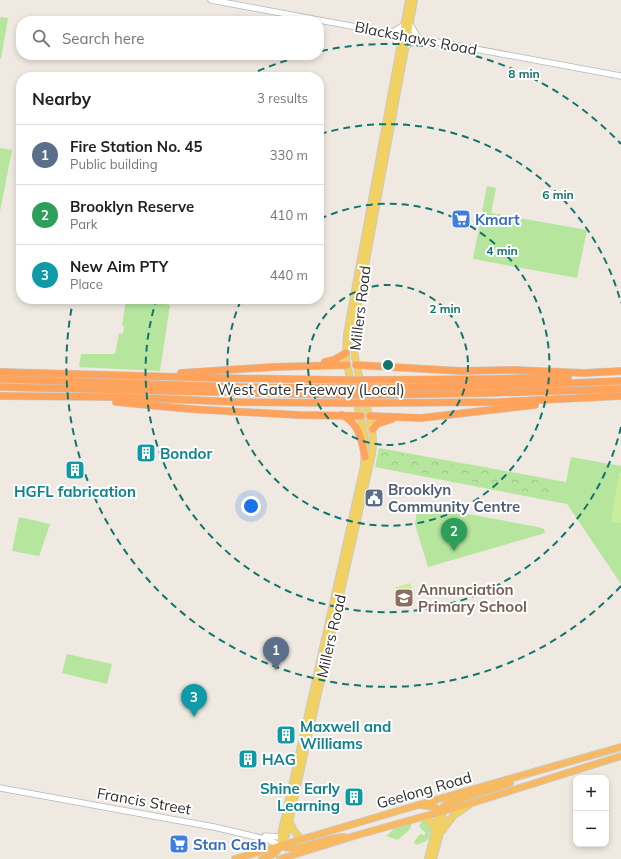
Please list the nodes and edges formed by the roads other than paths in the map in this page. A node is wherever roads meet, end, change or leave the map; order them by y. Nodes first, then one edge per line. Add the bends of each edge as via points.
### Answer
1 (211, 0) edge
2 (409, 0) edge
3 (414, 0) edge
4 (299, 16) edge
5 (324, 21) edge
6 (407, 25) junction
7 (392, 33) junction
8 (405, 36) junction
9 (418, 38) junction
10 (403, 47) junction
11 (621, 76) edge
12 (362, 264) junction
13 (346, 353) junction
14 (347, 365) junction
15 (356, 365) junction
16 (273, 367) junction
17 (621, 371) edge
18 (0, 372) edge
19 (621, 375) edge
20 (141, 376) junction
21 (0, 379) edge
22 (621, 381) edge
23 (0, 387) edge
24 (621, 389) edge
25 (343, 392) junction
26 (373, 392) junction
27 (0, 396) edge
28 (621, 396) edge
29 (56, 397) junction
30 (590, 398) junction
31 (340, 414) junction
32 (361, 416) junction
33 (370, 416) junction
34 (398, 417) junction
35 (373, 429) junction
36 (365, 457) junction
37 (621, 747) edge
38 (621, 756) edge
39 (560, 765) junction
40 (563, 774) junction
41 (521, 776) junction
42 (0, 788) edge
43 (472, 803) junction
44 (418, 805) junction
45 (440, 812) junction
46 (424, 817) junction
47 (287, 820) junction
48 (434, 832) junction
49 (250, 834) junction
50 (440, 835) junction
51 (354, 836) junction
52 (281, 837) junction
53 (258, 838) junction
54 (304, 840) junction
55 (434, 845) junction
56 (281, 846) junction
57 (253, 854) junction
58 (235, 859) edge
59 (262, 859) edge
60 (280, 859) edge
61 (428, 859) edge
62 (433, 859) edge

1 - 4 main road, Blackshaws Road
2 - 6 main road, Millers Road
3 - 6 main road, Millers Road
5 - 7 main road, Blackshaws Road
6 - 7 main road
6 - 8 main road, Millers Road
6 - 9 main road
7 - 8 main road, Blackshaws Road
7 - 10 main road
8 - 9 main road, Blackshaws Road
8 - 10 main road, Millers Road
9 - 10 main road
9 - 11 main road, Blackshaws Road
10 - 12 main road, Millers Road
12 - 13 main road, Millers Road via 347,334
12 - 15 main road, Millers Road via 354,335
13 - 14 main road, Millers Road
13 - 16 highway via 334,360
14 - 15 main road
14 - 16 highway
14 - 32 main road, Millers Road
15 - 17 highway via 461,371
15 - 33 main road, Millers Road
16 - 20 highway
18 - 20 highway, West Gate Freeway (Local)
19 - 20 highway, West Gate Freeway (Local), bridge via 370,380
21 - 25 highway
22 - 26 highway
23 - 25 highway
24 - 26 highway via 489,394
25 - 26 highway, bridge
27 - 29 highway, West Gate Freeway (Local)
28 - 30 highway, West Gate Freeway (Local)
29 - 30 highway, West Gate Freeway (Local), bridge via 346,403 498,402
29 - 31 highway via 198,410 299,415
30 - 34 highway via 432,417
31 - 32 highway
31 - 36 highway via 351,421 358,430
32 - 33 main road
32 - 36 main road, Millers Road
33 - 34 highway
33 - 35 main road, Millers Road
34 - 35 highway via 377,424
35 - 47 main road, Millers Road via 372,454
36 - 47 main road, Millers Road
37 - 39 highway, Geelong Road
38 - 40 highway, Geelong Road
39 - 40 highway
39 - 41 highway, Geelong Road
40 - 43 highway, Geelong Road
41 - 44 highway, Geelong Road
41 - 45 highway via 509,783 448,803
42 - 49 main road, Francis Street
43 - 45 highway, Geelong Road
43 - 50 main road via 453,816
44 - 45 highway via 435,807
44 - 54 highway, Geelong Road
45 - 46 highway, Geelong Road
45 - 48 main road
45 - 50 main road via 443,818
46 - 48 main road via 431,822
46 - 51 highway, Geelong Road
47 - 52 main road, Millers Road
47 - 54 main road
47 - 56 main road, Millers Road via 286,836
48 - 55 main road
49 - 52 main road
49 - 53 main road
50 - 55 main road
51 - 56 highway via 334,837 293,849
51 - 60 highway, Geelong Road
52 - 56 main road, Millers Road
53 - 56 main road
53 - 57 main road via 260,844
54 - 56 highway, Geelong Road
55 - 61 main road
55 - 62 main road
56 - 57 highway, Geelong Road
56 - 59 highway via 274,854
57 - 58 highway, Geelong Road

